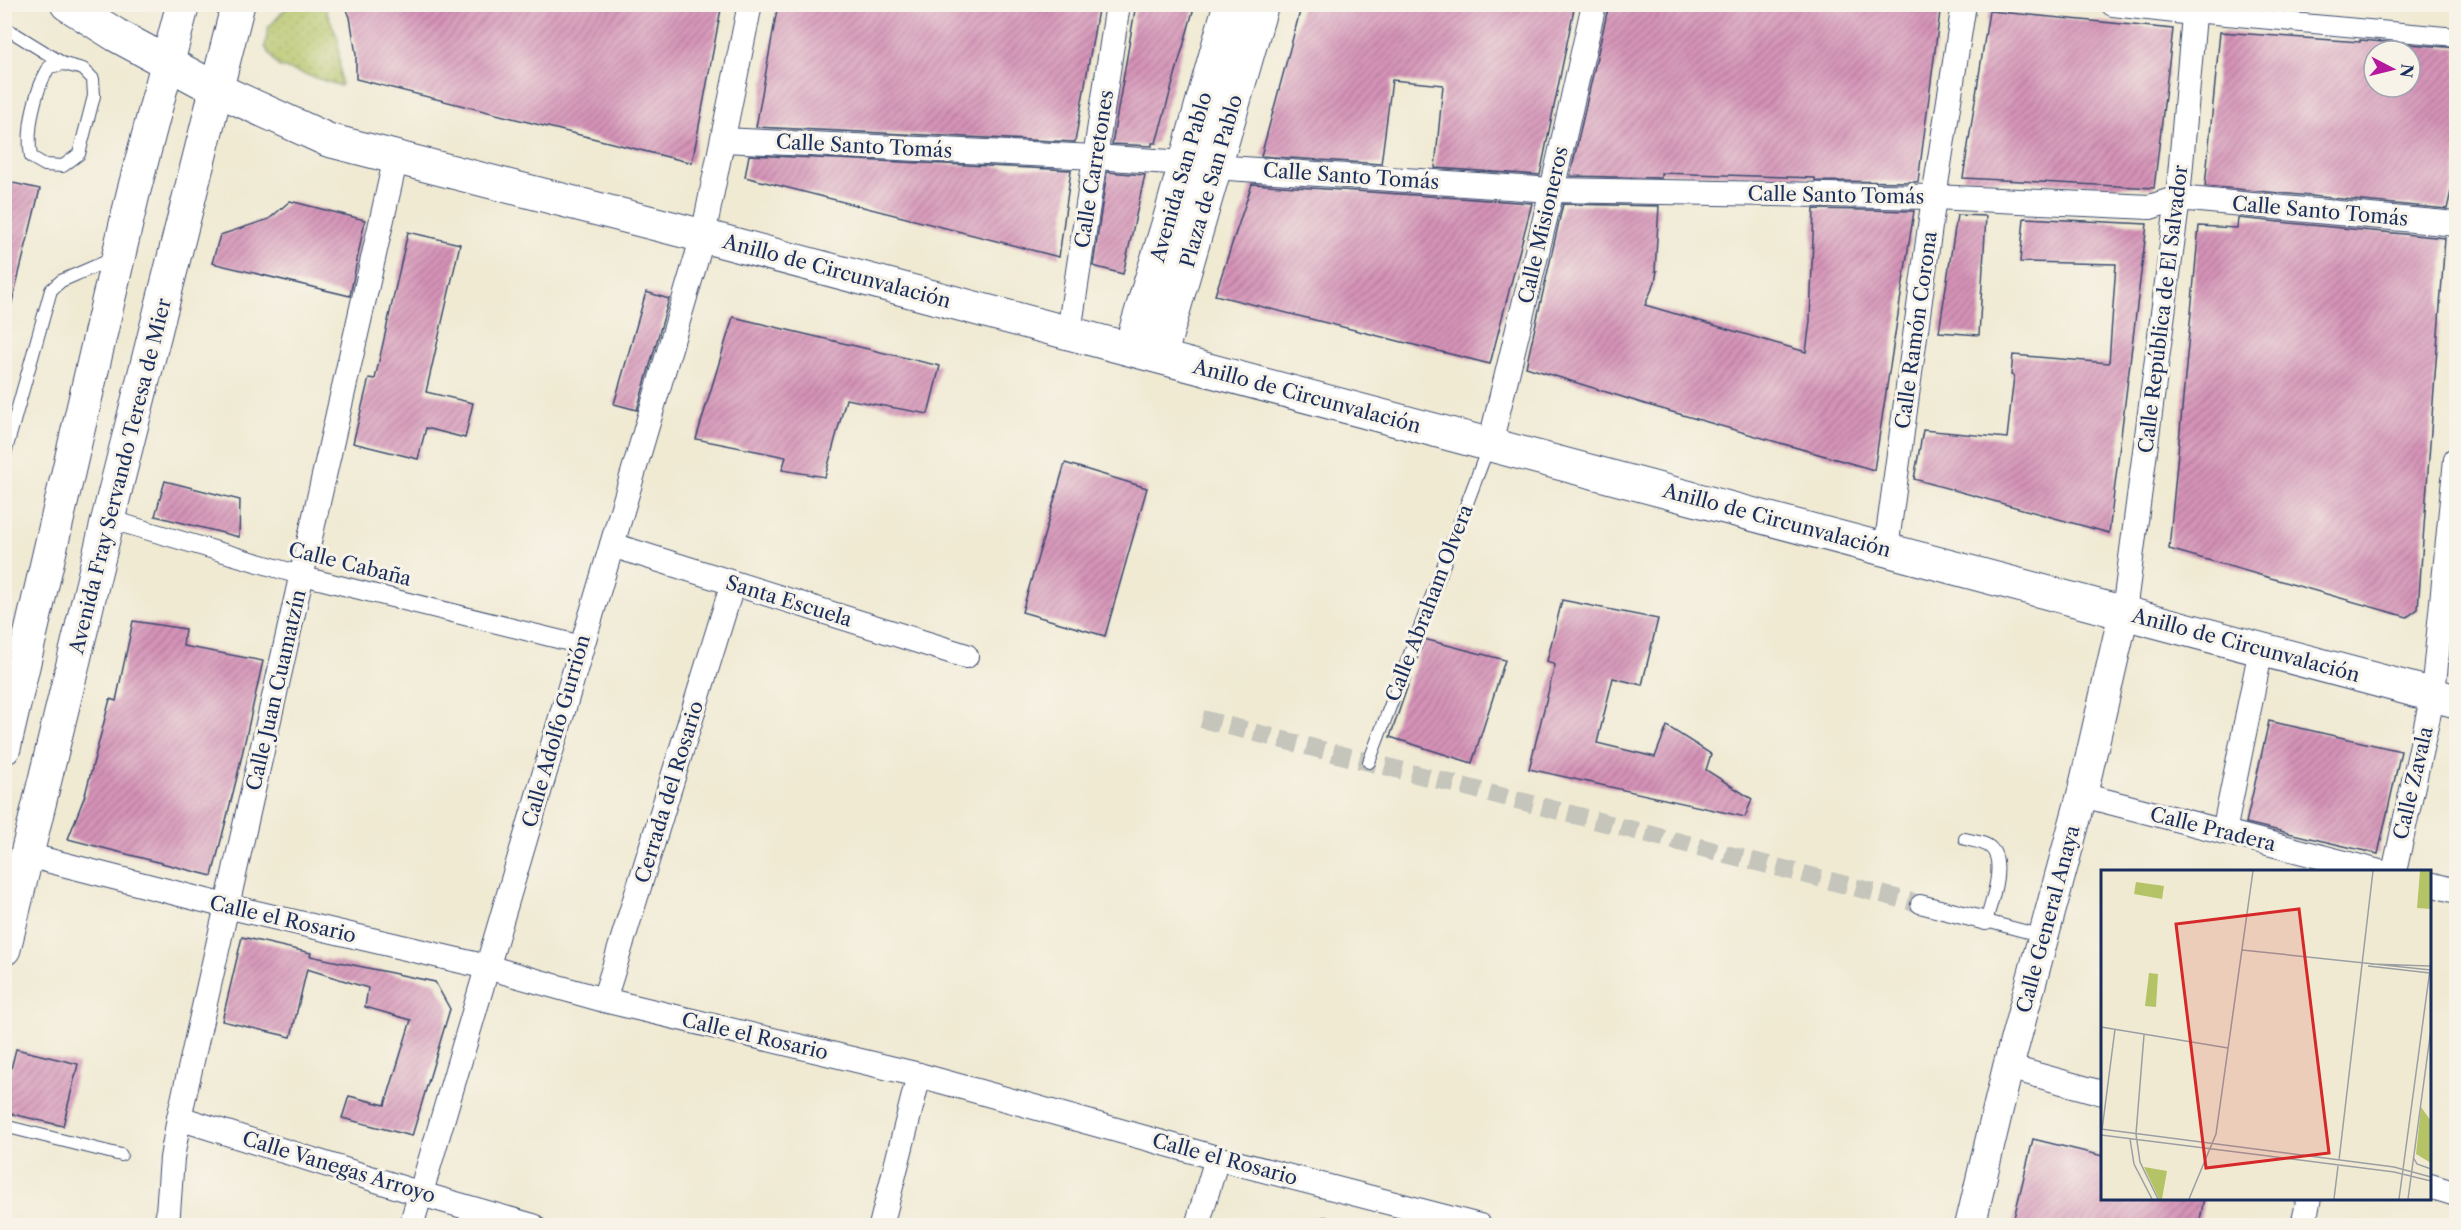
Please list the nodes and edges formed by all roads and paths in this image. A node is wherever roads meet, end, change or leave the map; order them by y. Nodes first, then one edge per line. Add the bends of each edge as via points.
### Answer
1 (67, 4) edge
2 (183, 4) edge
3 (238, 4) edge
4 (750, 4) edge
5 (1118, 4) edge
6 (1230, 4) edge
7 (1262, 4) edge
8 (1594, 4) edge
9 (1964, 4) edge
10 (2113, 4) edge
11 (2194, 9) edge
12 (4, 27) edge
13 (2457, 37) edge
14 (64, 64) junction
15 (167, 64) junction
16 (216, 89) junction
17 (723, 140) junction
18 (1096, 156) junction
19 (396, 157) junction
20 (1200, 165) junction
21 (1552, 189) junction
22 (1934, 197) junction
23 (2178, 198) junction
24 (2457, 224) edge
25 (704, 236) junction
26 (119, 256) junction
27 (1069, 333) junction
28 (1145, 353) junction
29 (1490, 444) junction
30 (4, 456) edge
31 (2457, 459) edge
32 (2456, 491) edge
33 (108, 519) junction
34 (612, 545) junction
35 (1886, 549) junction
36 (303, 576) junction
37 (733, 583) junction
38 (2124, 612) junction
39 (582, 645) junction
40 (2261, 649) junction
41 (966, 656) dead end
42 (2445, 697) edge
43 (4, 748) edge
44 (1369, 762) dead end
45 (2082, 795) junction
46 (2224, 832) junction
47 (1965, 839) dead end
48 (27, 855) junction
49 (2372, 870) edge
50 (2395, 870) edge
51 (2431, 884) edge
52 (2457, 891) edge
53 (1920, 904) tunnel mouth
54 (226, 906) junction
55 (1986, 921) junction
56 (2043, 936) junction
57 (4, 949) edge
58 (487, 967) junction
59 (604, 1000) junction
60 (2008, 1067) junction
61 (919, 1075) junction
62 (2101, 1092) edge
63 (179, 1118) junction
64 (4, 1125) edge
65 (121, 1155) dead end
66 (1217, 1158) junction
67 (2431, 1186) edge
68 (421, 1194) junction
69 (2457, 1194) edge
70 (2309, 1200) edge
71 (167, 1226) edge
72 (411, 1226) edge
73 (534, 1226) edge
74 (880, 1226) edge
75 (1197, 1226) edge
76 (1318, 1226) edge
77 (1331, 1226) edge
78 (1480, 1226) edge
79 (1971, 1226) edge
80 (2303, 1226) edge

1 - 15 main road, Anillo de Circunvalación
2 - 15 main road
3 - 16 main road, Avenida Fray Servando Teresa de Mier
4 - 17 street, Calle Adolfo Gurrión
5 - 18 street, Calle Carretones
6 - 20 main road, Avenida San Pablo
7 - 20 main road, Plaza de San Pablo
8 - 21 street, Calle Misioneros
9 - 22 street, Calle Ramón Corona
10 - 11 street
11 - 13 street
11 - 23 street, Calle República de El Salvador
12 - 14 lane
14 - 14 lane via 82,69 93,80 94,96 79,154 63,166 45,165 31,157 28,140 41,80 49,67
15 - 16 main road, Anillo de Circunvalación
15 - 26 main road
16 - 19 main road, Anillo de Circunvalación via 327,140
16 - 33 main road, Avenida Fray Servando Teresa de Mier
17 - 18 street, Calle Santo Tomás
17 - 25 street, Calle Adolfo Gurrión
18 - 20 street, Calle Santo Tomás
18 - 27 street, Calle Carretones
19 - 25 main road, Anillo de Circunvalación
19 - 36 street, Calle Juan Cuamatzín
20 - 21 street, Calle Santo Tomás
20 - 28 main road, Plaza de San Pablo
21 - 22 street, Calle Santo Tomás
21 - 29 street, Calle Misioneros
22 - 23 street, Calle Santo Tomás via 2150,207
22 - 35 street, Calle Ramón Corona
23 - 24 street, Calle Santo Tomás
23 - 38 street, Calle República de El Salvador
25 - 27 main road, Anillo de Circunvalación
25 - 34 street, Calle Adolfo Gurrión
26 - 30 lane via 61,281 51,290
26 - 43 main road
27 - 28 main road, Anillo de Circunvalación
28 - 29 main road, Anillo de Circunvalación
29 - 35 main road, Anillo de Circunvalación
29 - 44 lane, Calle Abraham Olvera
31 - 32 street, Calle Zavala
32 - 42 street, Calle Zavala
33 - 36 street, Calle Cabaña
33 - 48 main road, Avenida Fray Servando Teresa de Mier
34 - 37 street, Santa Escuela
34 - 39 street, Calle Adolfo Gurrión
35 - 38 main road, Anillo de Circunvalación
36 - 39 street, Calle Cabaña
36 - 54 street, Calle Juan Cuamatzín
37 - 41 street, Santa Escuela
37 - 59 street, Cerrada del Rosario
38 - 40 main road, Anillo de Circunvalación
38 - 45 street, Calle General Anaya
39 - 58 street, Calle Adolfo Gurrión
40 - 42 main road, Anillo de Circunvalación
40 - 46 street
42 - 50 street, Calle Zavala
45 - 46 street, Calle Pradera
45 - 56 street, Calle General Anaya
46 - 49 street, Calle Pradera
47 - 55 lane via 1991,848 1998,858
48 - 54 street, Calle el Rosario
48 - 57 main road, Avenida Fray Servando Teresa de Mier
51 - 52 street
53 - 55 street
54 - 58 street, Calle el Rosario
54 - 63 street, Calle Juan Cuamatzín
55 - 56 lane
56 - 60 street, Calle General Anaya
58 - 59 street, Calle el Rosario
58 - 68 street, Calle Adolfo Gurrión
59 - 61 street, Calle el Rosario
60 - 62 street
60 - 79 street, Calle General Anaya
61 - 66 street, Calle el Rosario
61 - 74 street
63 - 68 street, Calle Vanegas Arroyo
63 - 71 street, Calle Juan Cuamatzín
64 - 65 lane
66 - 75 street
66 - 78 street, Calle el Rosario
67 - 69 street
68 - 72 street, Calle Adolfo Gurrión
68 - 73 street, Calle Vanegas Arroyo
70 - 80 street
76 - 77 lane

